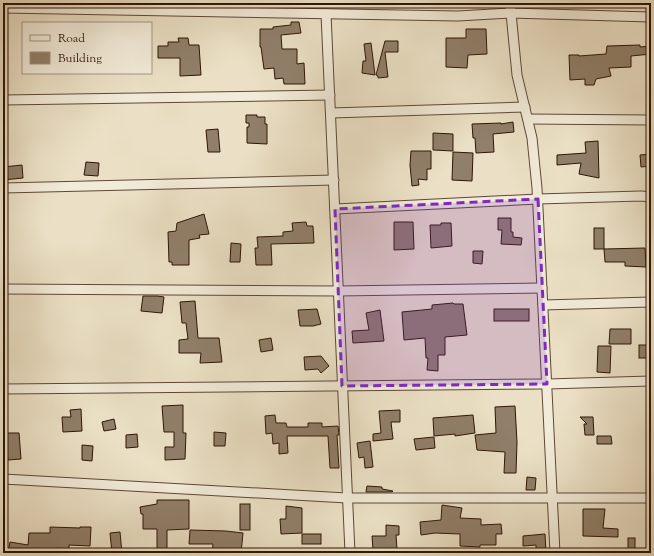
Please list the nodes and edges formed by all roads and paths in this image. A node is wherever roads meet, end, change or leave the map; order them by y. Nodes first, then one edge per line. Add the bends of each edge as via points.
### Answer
1 (510, 3) edge
2 (3, 8) edge
3 (510, 13) junction
4 (326, 14) junction
5 (651, 16) edge
6 (330, 95) junction
7 (3, 100) edge
8 (525, 107) junction
9 (331, 113) junction
10 (528, 119) junction
11 (651, 120) edge
12 (334, 180) junction
13 (3, 188) edge
14 (651, 197) edge
15 (538, 199) junction
16 (335, 209) junction
17 (542, 288) junction
18 (3, 289) edge
19 (338, 291) junction
20 (651, 302) edge
21 (543, 305) junction
22 (651, 381) edge
23 (547, 384) junction
24 (342, 386) junction
25 (3, 389) edge
26 (3, 479) edge
27 (347, 498) junction
28 (651, 498) edge
29 (552, 499) junction
30 (350, 553) edge
31 (555, 553) edge

1 - 3 street
2 - 4 street
3 - 4 street via 458,16
3 - 5 street
3 - 8 street via 516,75
4 - 6 street
6 - 7 street
6 - 9 street
8 - 9 street
8 - 10 street
9 - 12 street
10 - 11 street
10 - 15 street
12 - 13 street
12 - 16 street
14 - 15 street
15 - 16 street
15 - 17 street
16 - 19 street
17 - 19 street
17 - 21 street
18 - 19 street
19 - 24 street
20 - 21 street
21 - 23 street
22 - 23 street
23 - 24 street
23 - 29 street
24 - 25 street
24 - 27 street
26 - 27 street
27 - 29 street
27 - 30 street
28 - 29 street
29 - 31 street

